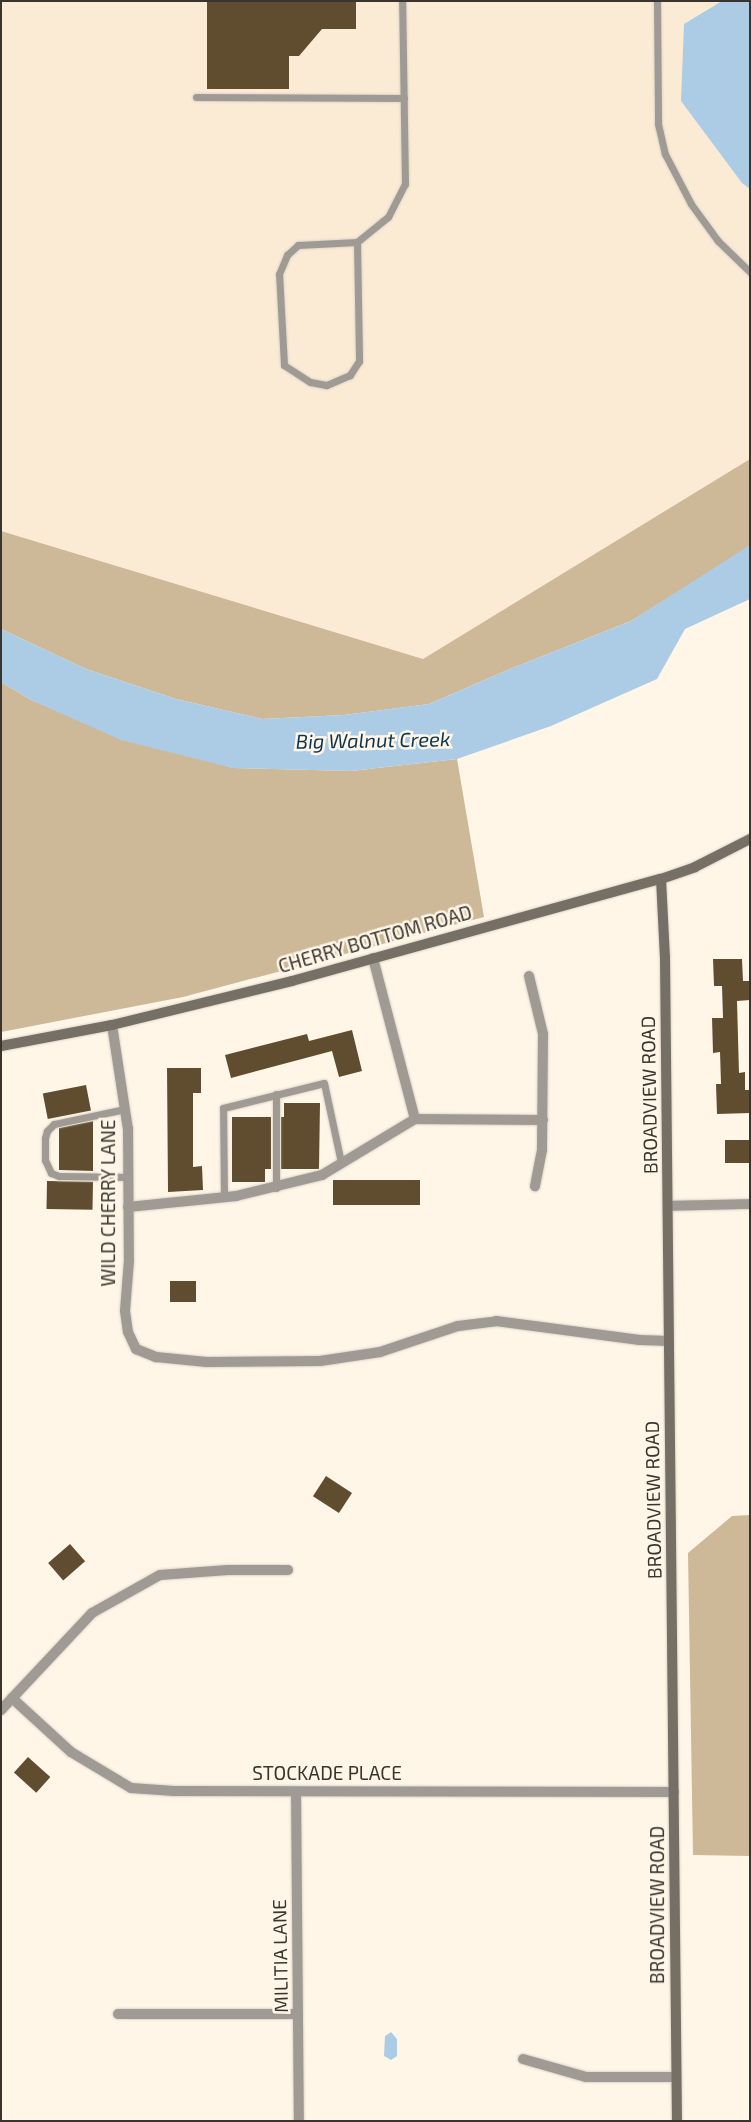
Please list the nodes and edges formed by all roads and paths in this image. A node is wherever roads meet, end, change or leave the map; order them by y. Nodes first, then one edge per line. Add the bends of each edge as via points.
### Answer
1 (402, 1) edge
2 (657, 1) edge
3 (196, 97) dead end
4 (404, 98) junction
5 (357, 242) junction
6 (750, 272) edge
7 (750, 839) edge
8 (661, 879) junction
9 (373, 958) junction
10 (529, 976) dead end
11 (112, 1025) junction
12 (1, 1046) edge
13 (276, 1094) junction
14 (125, 1109) junction
15 (415, 1119) junction
16 (543, 1120) junction
17 (341, 1162) junction
18 (128, 1177) junction
19 (535, 1186) dead end
20 (276, 1188) junction
21 (224, 1197) junction
22 (750, 1204) edge
23 (668, 1206) junction
24 (128, 1207) junction
25 (668, 1341) junction
26 (288, 1570) dead end
27 (12, 1698) junction
28 (1, 1710) edge
29 (296, 1792) junction
30 (674, 1792) junction
31 (118, 2014) dead end
32 (298, 2014) junction
33 (523, 2059) dead end
34 (676, 2077) junction
35 (298, 2121) edge
36 (677, 2121) edge

1 - 4 lane
2 - 6 lane via 658,124 665,154 692,204 718,241
3 - 4 lane
4 - 5 lane via 405,184 388,217
5 - 5 lane via 298,245 287,255 280,274 284,365 310,382 326,385 350,375 359,361
7 - 8 street, CHERRY BOTTOM ROAD via 695,867
8 - 9 street, CHERRY BOTTOM ROAD
8 - 23 street, BROADVIEW ROAD
9 - 11 street, CHERRY BOTTOM ROAD
9 - 15 street
10 - 16 street via 543,1034
11 - 12 street, CHERRY BOTTOM ROAD
11 - 14 street, WILD CHERRY LANE
13 - 17 lane via 324,1083
13 - 20 lane
13 - 21 lane via 223,1108
14 - 18 street, WILD CHERRY LANE
14 - 18 lane via 54,1124 45,1138 45,1160 51,1173 59,1176
15 - 16 street
15 - 17 street
16 - 19 street via 542,1150
17 - 20 street via 322,1175
18 - 24 street, WILD CHERRY LANE
20 - 21 street
21 - 24 street
22 - 23 street
23 - 25 street, BROADVIEW ROAD
24 - 25 street, WILD CHERRY LANE via 128,1332 136,1349 156,1357 207,1362 320,1361 380,1352 458,1326 496,1321
25 - 30 street, BROADVIEW ROAD
26 - 27 street via 160,1575 92,1613
27 - 28 street
27 - 29 street, STOCKADE PLACE via 71,1752 132,1788
29 - 30 street, STOCKADE PLACE
29 - 32 street, MILITIA LANE
30 - 34 street, BROADVIEW ROAD
31 - 32 street
32 - 35 street, MILITIA LANE
33 - 34 street via 586,2077
34 - 36 street, BROADVIEW ROAD

